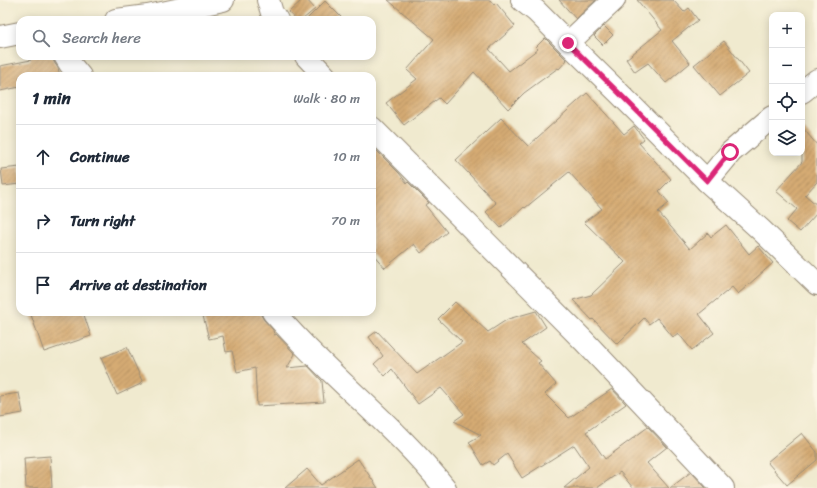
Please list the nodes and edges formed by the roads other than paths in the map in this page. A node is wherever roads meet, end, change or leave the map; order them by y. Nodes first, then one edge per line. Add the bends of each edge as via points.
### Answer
1 (223, 0) edge
2 (268, 0) edge
3 (522, 0) edge
4 (614, 0) edge
5 (148, 16) edge
6 (274, 16) edge
7 (16, 34) edge
8 (0, 37) edge
9 (568, 43) junction
10 (68, 60) edge
11 (310, 60) edge
12 (77, 72) edge
13 (320, 72) edge
14 (817, 80) edge
15 (805, 90) edge
16 (769, 120) edge
17 (376, 132) edge
18 (707, 181) junction
19 (817, 284) edge
20 (277, 316) edge
21 (445, 488) edge
22 (723, 488) edge

1 - 5 street
2 - 6 street
3 - 9 street
4 - 9 street
7 - 8 street
9 - 18 street
10 - 12 street
11 - 13 street
14 - 15 street
16 - 18 street via 730,152
17 - 22 street via 584,341
18 - 19 street
20 - 21 street via 314,356 399,436 430,468

